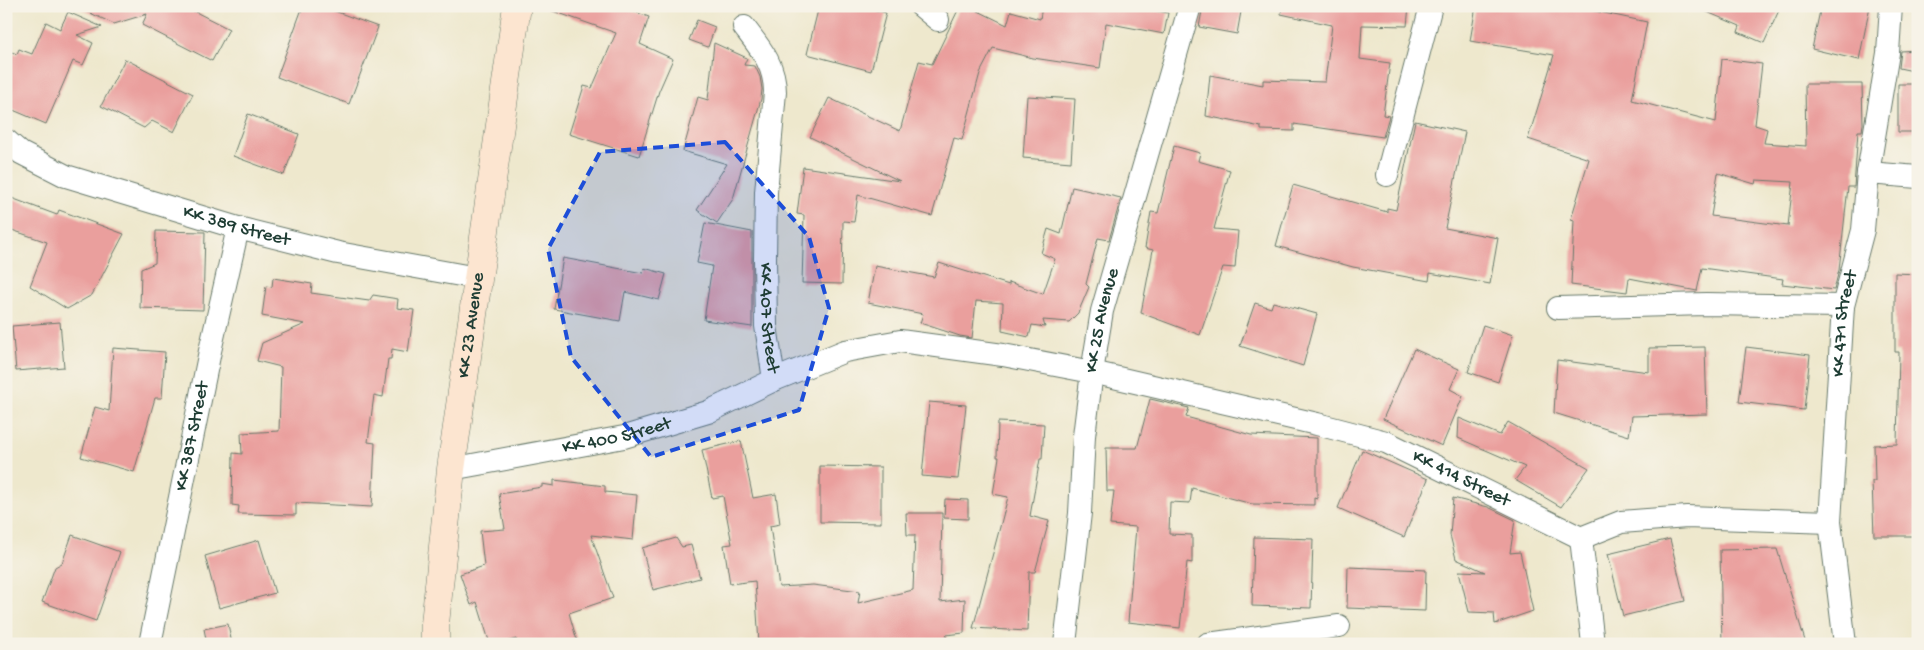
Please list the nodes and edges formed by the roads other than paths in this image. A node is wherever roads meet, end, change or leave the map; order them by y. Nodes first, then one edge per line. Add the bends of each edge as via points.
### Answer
1 (517, 6) edge
2 (1190, 6) edge
3 (1431, 6) edge
4 (1891, 6) edge
5 (744, 27) dead end
6 (6, 140) edge
7 (1868, 172) junction
8 (1387, 175) dead end
9 (1918, 177) edge
10 (238, 228) junction
11 (477, 278) junction
12 (1843, 306) junction
13 (1558, 308) dead end
14 (1092, 372) junction
15 (774, 380) junction
16 (450, 469) junction
17 (1830, 522) junction
18 (1581, 538) junction
19 (1338, 626) dead end
20 (150, 644) edge
21 (435, 644) edge
22 (1065, 644) edge
23 (1208, 644) edge
24 (1593, 644) edge
25 (1845, 644) edge

1 - 11 main road, KK 23 Avenue
2 - 14 street, KK 25 Avenue via 1102,311
3 - 8 street
4 - 7 street, KK 471 Street via 1888,53
5 - 15 street, KK 407 Street via 775,77 766,192 765,259 766,326
6 - 10 street, KK 389 Street via 21,153 66,176
7 - 9 street
7 - 12 street, KK 471 Street via 1863,230
10 - 11 street, KK 389 Street via 338,253
10 - 20 street, KK 387 Street
11 - 16 main road, KK 23 Avenue
12 - 13 street via 1706,304
12 - 17 street, KK 471 Street
14 - 15 street, KK 407 Street via 1003,355 900,341 845,351
14 - 18 street, KK 414 Street via 1386,442
14 - 22 street, KK 25 Avenue
15 - 16 street, KK 400 Street via 708,412 624,437
16 - 21 main road, KK 23 Avenue
17 - 18 street via 1687,516 1621,522
17 - 25 street, KK 471 Street
18 - 24 street
19 - 23 street

